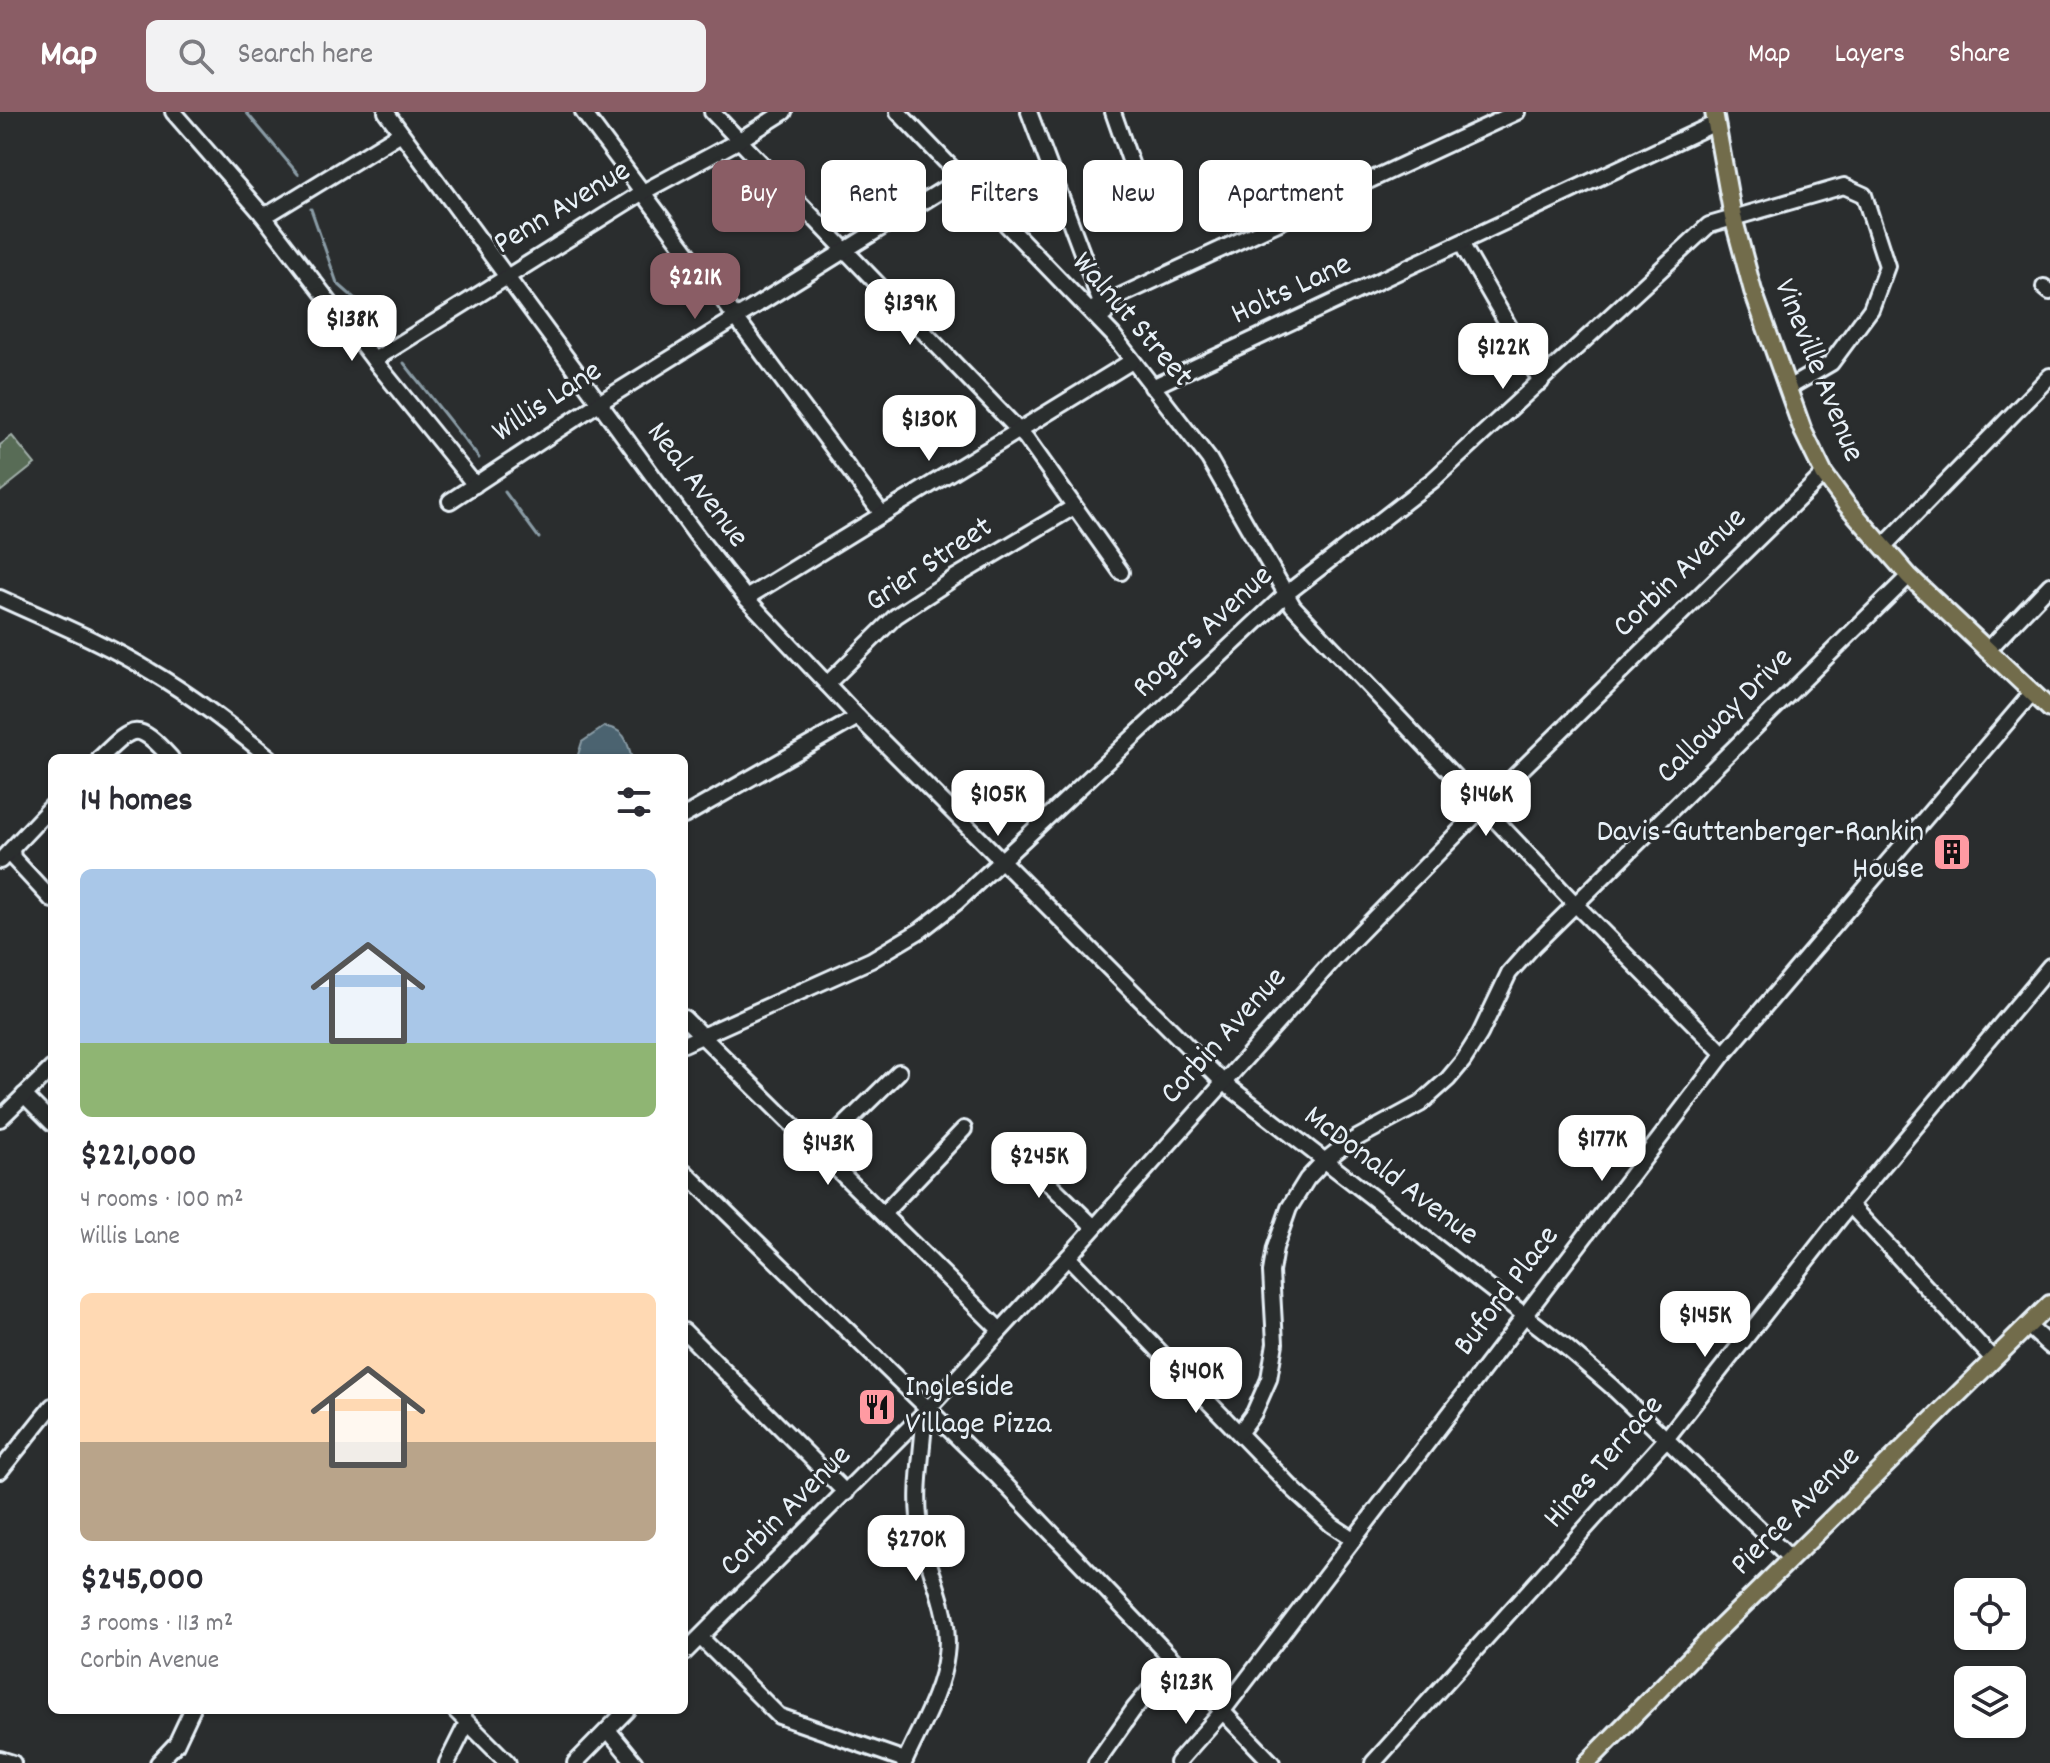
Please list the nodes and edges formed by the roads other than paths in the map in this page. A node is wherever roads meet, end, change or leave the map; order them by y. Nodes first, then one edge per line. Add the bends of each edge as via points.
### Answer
1 (173, 112) edge
2 (386, 112) edge
3 (583, 112) edge
4 (712, 112) edge
5 (784, 112) edge
6 (898, 112) edge
7 (1029, 112) edge
8 (1113, 112) edge
9 (1517, 112) edge
10 (1715, 118) edge
11 (401, 133) junction
12 (738, 141) junction
13 (946, 160) edge
14 (1130, 160) edge
15 (942, 190) edge
16 (643, 192) junction
17 (262, 214) junction
18 (1733, 217) junction
19 (1019, 232) edge
20 (1461, 243) junction
21 (845, 252) junction
22 (505, 276) junction
23 (1096, 308) junction
24 (735, 318) junction
25 (374, 360) junction
26 (1132, 361) junction
27 (2050, 376) edge
28 (1541, 382) junction
29 (1152, 387) junction
30 (1788, 388) junction
31 (599, 403) junction
32 (1018, 431) junction
33 (1824, 474) junction
34 (475, 485) junction
35 (450, 501) dead end
36 (1074, 507) junction
37 (882, 514) junction
38 (1883, 547) junction
39 (1121, 572) dead end
40 (1909, 576) junction
41 (2050, 585) edge
42 (1286, 594) junction
43 (0, 598) edge
44 (746, 598) junction
45 (1987, 651) junction
46 (827, 684) junction
47 (2032, 693) junction
48 (2050, 709) edge
49 (858, 717) junction
50 (104, 754) edge
51 (167, 754) edge
52 (265, 754) edge
53 (1483, 807) junction
54 (48, 810) edge
55 (688, 814) edge
56 (12, 850) junction
57 (1002, 860) junction
58 (0, 861) edge
59 (48, 896) edge
60 (1575, 904) junction
61 (2050, 966) edge
62 (688, 1022) edge
63 (700, 1036) junction
64 (688, 1042) edge
65 (1724, 1054) junction
66 (48, 1072) edge
67 (899, 1072) dead end
68 (1223, 1082) junction
69 (24, 1095) junction
70 (0, 1119) edge
71 (48, 1119) edge
72 (964, 1129) dead end
73 (1011, 1146) dead end
74 (818, 1151) junction
75 (1323, 1162) junction
76 (688, 1175) edge
77 (1850, 1205) junction
78 (883, 1214) junction
79 (1094, 1227) junction
80 (1068, 1257) junction
81 (2050, 1304) edge
82 (1526, 1315) junction
83 (2028, 1326) junction
84 (1000, 1330) junction
85 (688, 1335) edge
86 (2050, 1346) edge
87 (1992, 1358) junction
88 (928, 1409) junction
89 (48, 1411) edge
90 (1240, 1432) junction
91 (1666, 1439) junction
92 (0, 1471) edge
93 (846, 1493) junction
94 (1353, 1539) junction
95 (1790, 1558) junction
96 (701, 1638) junction
97 (688, 1649) edge
98 (1173, 1662) junction
99 (1222, 1712) junction
100 (190, 1714) edge
101 (459, 1714) edge
102 (623, 1714) edge
103 (467, 1723) junction
104 (608, 1730) junction
105 (0, 1759) edge
106 (904, 1762) edge
107 (13, 1763) edge
108 (158, 1763) edge
109 (447, 1763) edge
110 (508, 1763) edge
111 (575, 1763) edge
112 (635, 1763) edge
113 (1096, 1763) edge
114 (1177, 1763) edge
115 (1272, 1763) edge
116 (1373, 1763) edge
117 (1587, 1763) edge

1 - 17 street
2 - 11 street, Neal Avenue
3 - 16 street
4 - 12 street
5 - 12 street, Penn Avenue
6 - 13 street, Walnut Street
7 - 23 street, Walnut Street
8 - 14 street
9 - 23 street
10 - 18 main road, Vineville Avenue
10 - 20 street, Holts Lane
11 - 17 street
11 - 22 street, Neal Avenue
12 - 16 street, Penn Avenue
12 - 21 street
15 - 21 street, Willis Lane
16 - 22 street, Penn Avenue
16 - 24 street
17 - 25 street
18 - 28 street, Rogers Avenue via 1709,225 1688,243
18 - 30 main road, Vineville Avenue
18 - 30 street, Rogers Avenue via 1844,186 1864,195 1887,266 1871,309 1831,363
19 - 23 street, Walnut Street
20 - 28 street
20 - 29 street, Holts Lane
21 - 24 street, Willis Lane
21 - 32 street
22 - 25 street, Penn Avenue
22 - 31 street, Neal Avenue
23 - 26 street, Walnut Street
24 - 31 street, Willis Lane
24 - 37 street
25 - 34 street
26 - 29 street, Walnut Street
26 - 32 street
27 - 38 street
28 - 42 street, Rogers Avenue via 1433,480
29 - 42 street, Walnut Street via 1215,468
30 - 33 main road, Vineville Avenue
31 - 34 street, Willis Lane
31 - 44 street, Neal Avenue
32 - 36 street
32 - 37 street
33 - 38 main road, Vineville Avenue
33 - 53 street, Corbin Avenue
34 - 35 street, Willis Lane
36 - 39 street
36 - 46 street, Grier Street via 896,616
37 - 44 street
38 - 40 main road, Vineville Avenue
40 - 45 main road, Vineville Avenue
40 - 60 street, Calloway Drive
41 - 45 street
42 - 53 street, Walnut Street
42 - 57 street, Rogers Avenue
43 - 52 street via 148,670
44 - 46 street, Neal Avenue
45 - 47 main road, Vineville Avenue
46 - 49 street, Neal Avenue
47 - 48 main road, Vineville Avenue
47 - 65 street, Buford Place
49 - 55 street
49 - 57 street, Neal Avenue
50 - 51 street via 135,731 146,734
53 - 60 street, Walnut Street
53 - 68 street, Corbin Avenue
54 - 56 street
56 - 58 street
56 - 59 street via 13,858
57 - 63 street, Rogers Avenue via 957,902 890,950
57 - 68 street, McDonald Avenue
60 - 65 street, Walnut Street
60 - 75 street, Calloway Drive via 1509,973 1480,1034 1448,1079 1420,1104
61 - 77 street, Hines Terrace
62 - 63 street
63 - 64 street, Rogers Avenue
63 - 74 street
65 - 82 street, Buford Place
66 - 69 street
67 - 74 street
68 - 75 street, McDonald Avenue
68 - 79 street, Corbin Avenue
69 - 70 street
69 - 71 street
72 - 78 street
73 - 79 street
74 - 78 street
75 - 82 street, McDonald Avenue
75 - 90 street, Calloway Drive via 1289,1208 1275,1248 1270,1290 1275,1343 1269,1379
76 - 88 street
77 - 87 street
77 - 91 street, Hines Terrace
78 - 84 street
79 - 80 street, Corbin Avenue
80 - 84 street, Corbin Avenue
80 - 90 street
81 - 83 main road, Pierce Avenue
82 - 91 street, McDonald Avenue
82 - 94 street, Buford Place
83 - 86 street
83 - 87 main road, Pierce Avenue
84 - 88 street, Corbin Avenue
85 - 93 street
87 - 95 main road, Pierce Avenue
88 - 93 street, Corbin Avenue
88 - 98 street
88 - 106 street via 920,1530 944,1607 947,1640 943,1671
89 - 92 street
90 - 94 street via 1332,1525
91 - 95 street, McDonald Avenue
91 - 116 street, Hines Terrace
93 - 96 street, Corbin Avenue
94 - 99 street, Buford Place
95 - 117 main road, Pierce Avenue
96 - 97 street, Corbin Avenue
96 - 106 street via 779,1716
98 - 99 street
98 - 113 street
99 - 114 street, Buford Place
99 - 115 street
100 - 108 street via 176,1744
101 - 103 street
102 - 104 street
103 - 109 street
103 - 110 street
104 - 111 street
104 - 112 street
105 - 107 street

